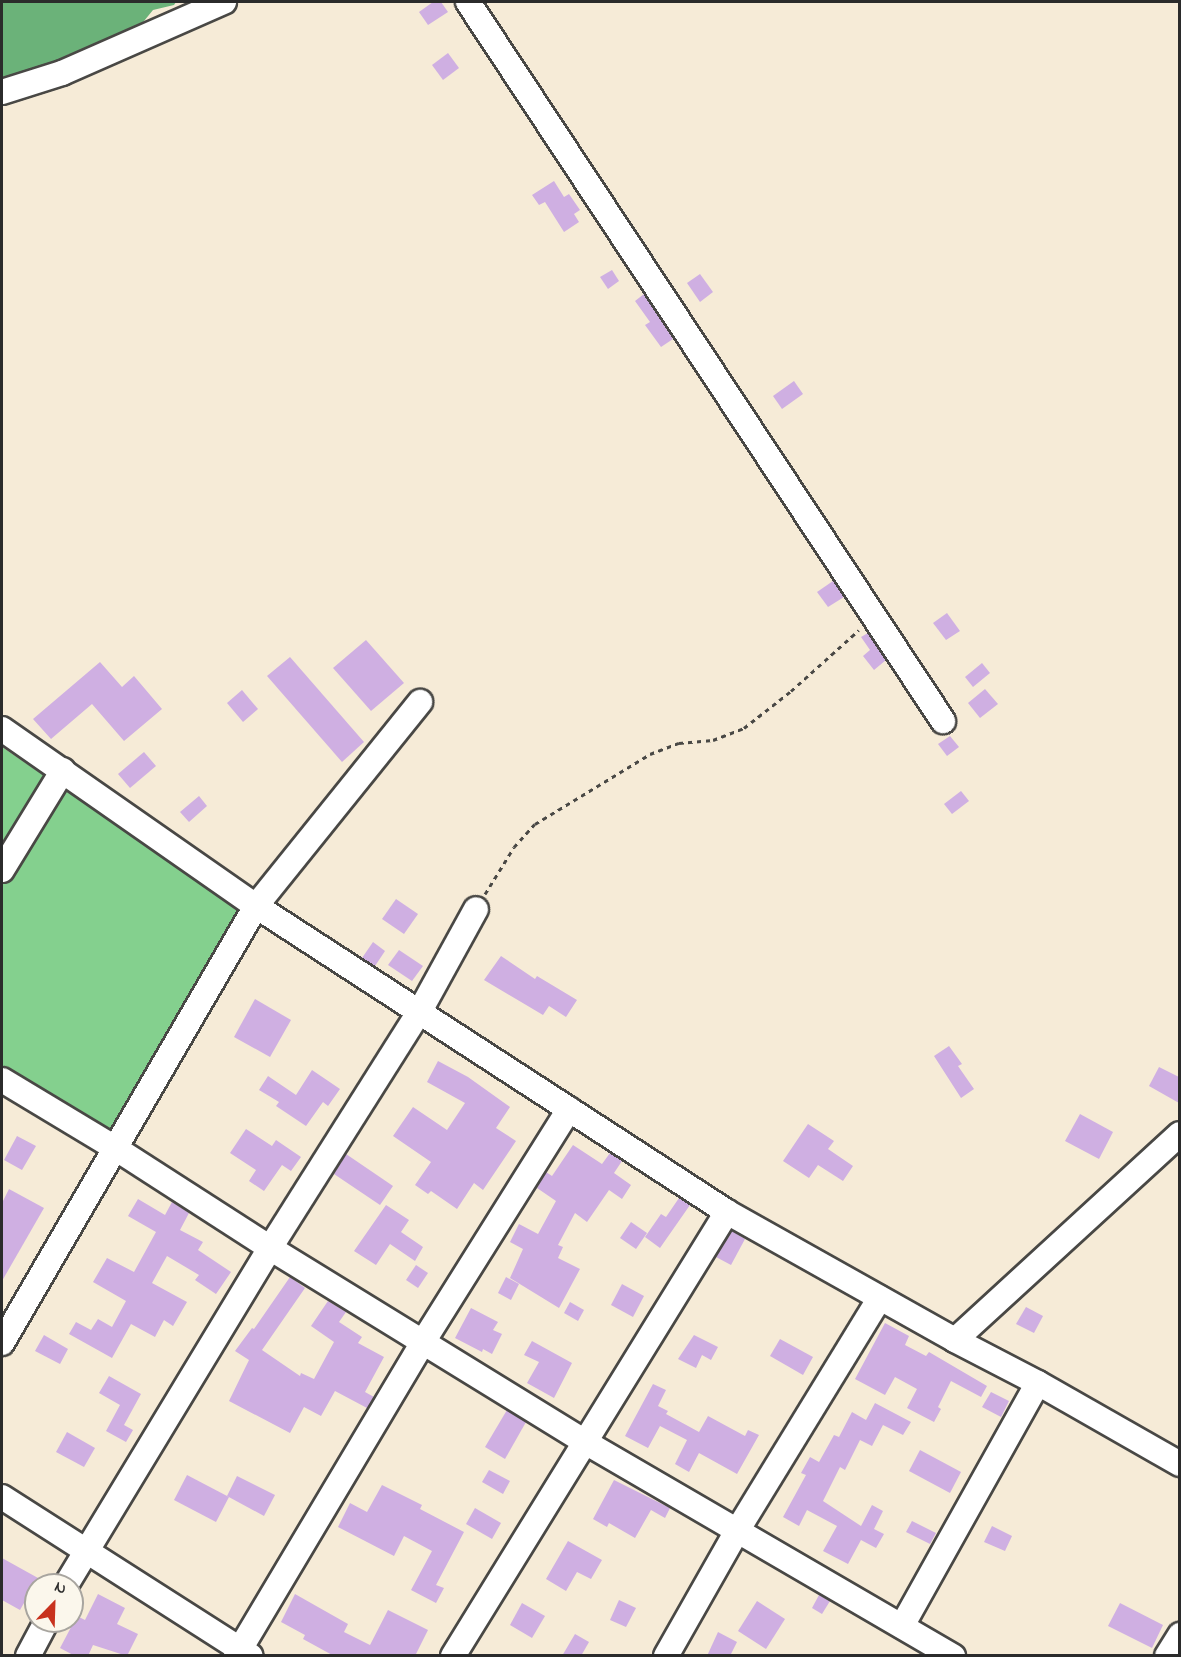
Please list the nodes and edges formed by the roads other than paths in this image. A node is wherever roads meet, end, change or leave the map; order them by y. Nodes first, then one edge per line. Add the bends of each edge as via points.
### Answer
1 (224, 2) edge
2 (468, 2) edge
3 (2, 92) edge
4 (420, 702) dead end
5 (943, 721) dead end
6 (2, 729) edge
7 (63, 770) junction
8 (2, 870) edge
9 (256, 906) junction
10 (476, 909) road end
11 (420, 1011) junction
12 (2, 1080) edge
13 (569, 1109) junction
14 (1179, 1134) edge
15 (115, 1148) junction
16 (727, 1212) junction
17 (270, 1248) junction
18 (880, 1298) junction
19 (955, 1340) junction
20 (423, 1342) junction
21 (2, 1343) edge
22 (1038, 1383) junction
23 (585, 1442) junction
24 (1179, 1464) edge
25 (2, 1497) edge
26 (736, 1532) junction
27 (84, 1552) junction
28 (73, 1573) edge
29 (902, 1626) junction
30 (40, 1633) edge
31 (1179, 1635) edge
32 (242, 1653) edge
33 (28, 1656) edge
34 (453, 1656) edge
35 (666, 1656) edge
36 (953, 1656) edge
37 (1167, 1656) edge

1 - 3 street via 62,73
2 - 5 street
4 - 9 street
6 - 7 street
7 - 8 street
7 - 9 street
9 - 11 street
9 - 15 street
10 - 11 street
11 - 13 street
11 - 17 street
12 - 15 street
13 - 16 street
13 - 20 street
14 - 19 street
15 - 17 street
15 - 21 street
16 - 18 street
16 - 23 street
17 - 20 street
17 - 27 street
18 - 19 street
18 - 26 street
19 - 22 street
20 - 23 street
20 - 32 street
22 - 24 street
22 - 29 street
23 - 26 street
23 - 34 street
25 - 27 street
26 - 29 street
26 - 35 street
27 - 28 street
27 - 32 street
29 - 36 street
30 - 33 street
31 - 37 street

